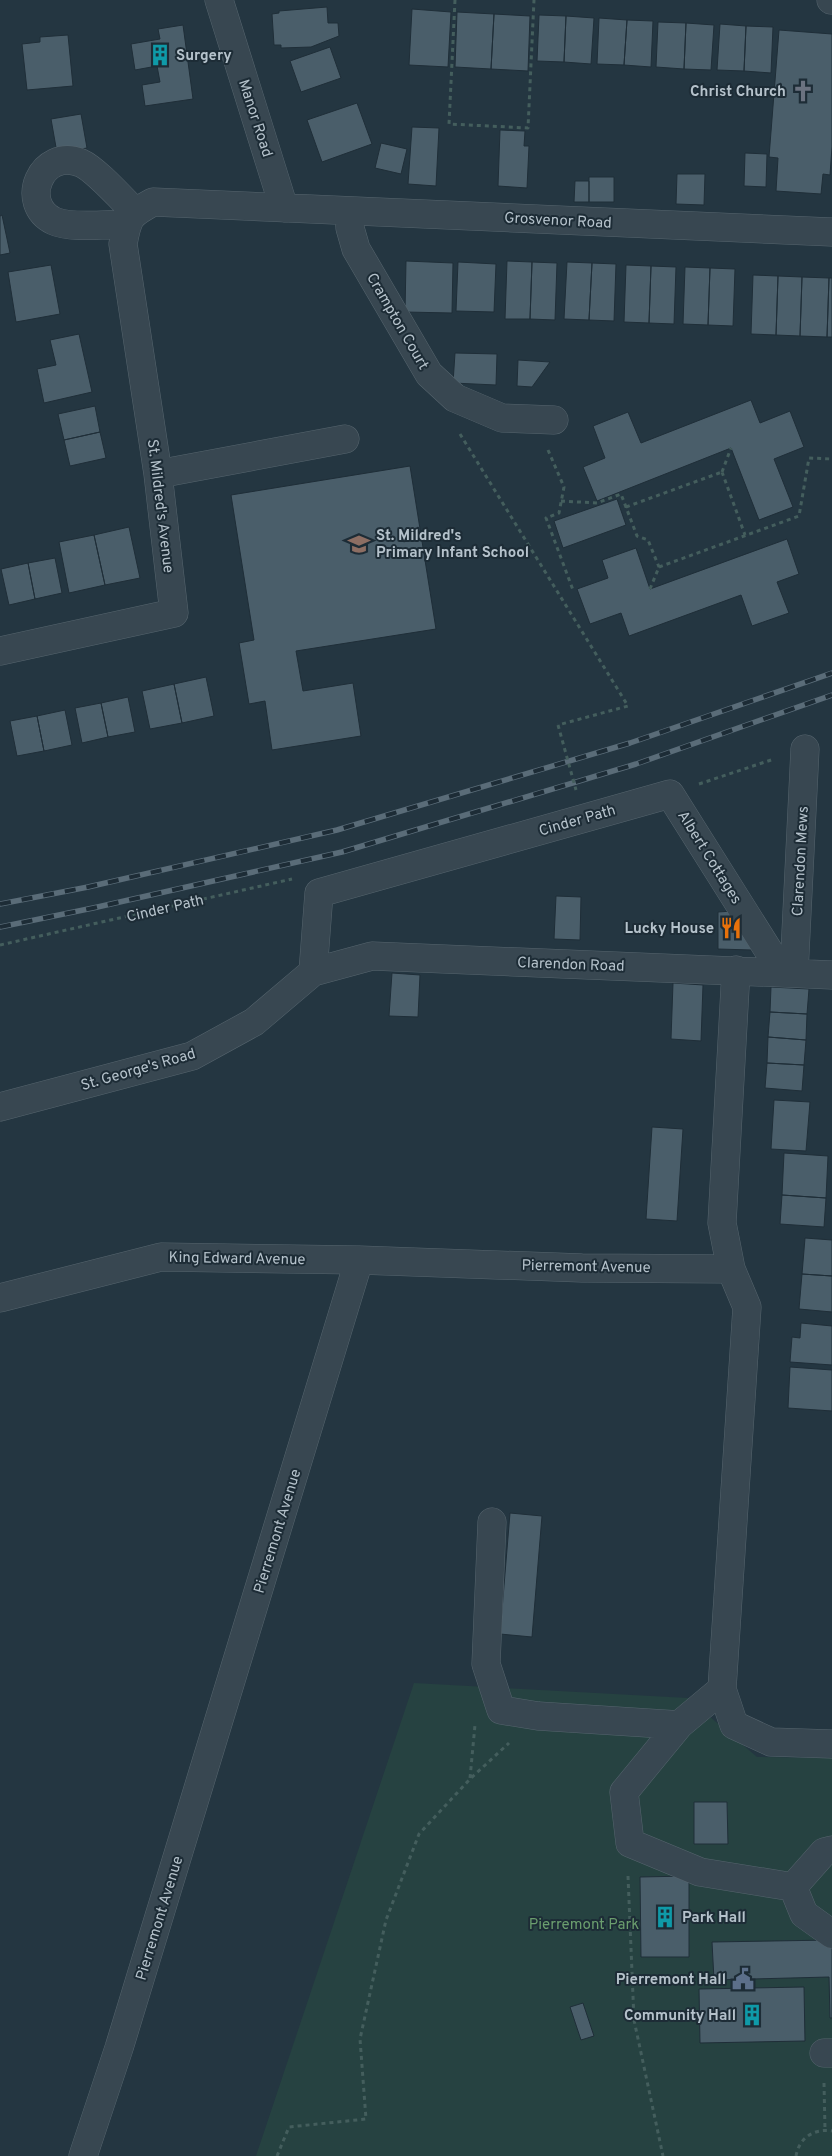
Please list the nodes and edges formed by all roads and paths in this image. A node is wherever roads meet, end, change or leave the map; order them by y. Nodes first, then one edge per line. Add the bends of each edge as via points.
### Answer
1 (219, 0) edge
2 (455, 0) edge
3 (534, 0) edge
4 (284, 208) junction
5 (349, 211) junction
6 (832, 232) edge
7 (545, 420) joint
8 (458, 430) dead end
9 (345, 439) dead end
10 (731, 448) dead end
11 (832, 459) edge
12 (722, 472) junction
13 (158, 474) junction
14 (561, 501) junction
15 (626, 507) junction
16 (746, 535) junction
17 (658, 567) junction
18 (650, 589) dead end
19 (573, 590) dead end
20 (0, 651) edge
21 (805, 749) joint
22 (576, 790) dead end
23 (670, 794) junction
24 (319, 893) junction
25 (0, 945) edge
26 (736, 970) junction
27 (313, 972) junction
28 (788, 973) junction
29 (832, 975) edge
30 (0, 1107) edge
31 (359, 1260) junction
32 (731, 1269) junction
33 (0, 1298) edge
34 (492, 1522) dead end
35 (722, 1690) junction
36 (538, 1716) junction
37 (679, 1725) junction
38 (832, 1744) edge
39 (630, 1843) junction
40 (832, 1850) edge
41 (793, 1887) junction
42 (832, 1934) edge
43 (828, 2053) edge
44 (825, 2130) junction
45 (832, 2132) edge
46 (82, 2156) edge
47 (277, 2156) edge
48 (663, 2156) edge
49 (796, 2156) edge

1 - 4 street, Manor Road
2 - 3 path via 448,124 528,128
4 - 5 street, Grosvenor Road
4 - 13 street, St. Mildred's Avenue via 154,202 131,218 123,244 125,265
5 - 6 street, Grosvenor Road
5 - 7 street, Crampton Court via 356,249 429,374 455,398 502,418
7 - 14 path via 564,486
8 - 22 path, bridge via 628,706 558,725
9 - 13 street
10 - 12 path
11 - 16 path via 809,458 799,516
12 - 15 path
12 - 16 path
13 - 20 street, St. Mildred's Avenue via 174,613
14 - 15 path via 597,503 621,494
14 - 19 path via 559,513 546,518
15 - 17 path via 637,536 648,540
16 - 17 path
17 - 18 path
21 - 23 path
21 - 28 street, Clarendon Mews
23 - 24 street, Cinder Path
23 - 28 street, Albert Cottages
24 - 25 path, Cinder Path via 309,875
24 - 27 street
26 - 27 street, Clarendon Road via 372,956
26 - 28 street, Clarendon Road
26 - 32 street via 722,1224
27 - 30 street, St. George's Road via 254,1022 192,1056
28 - 29 street, Clarendon Road
31 - 32 street, Pierremont Avenue via 582,1268
31 - 33 street, King Edward Avenue via 161,1257
31 - 46 street, Pierremont Avenue via 120,2048
32 - 35 street via 747,1307
34 - 36 street via 486,1664 501,1710
35 - 37 street
35 - 38 street via 734,1725 771,1742
36 - 37 street
36 - 47 path via 470,1779 419,1834 386,1920 360,2038 366,2119 289,2127
37 - 39 street via 624,1792
39 - 41 street via 700,1872
39 - 48 path via 629,1933 634,2020
40 - 41 street via 824,1852
41 - 42 street via 804,1914
43 - 44 path
44 - 45 path
44 - 49 path via 806,2137

